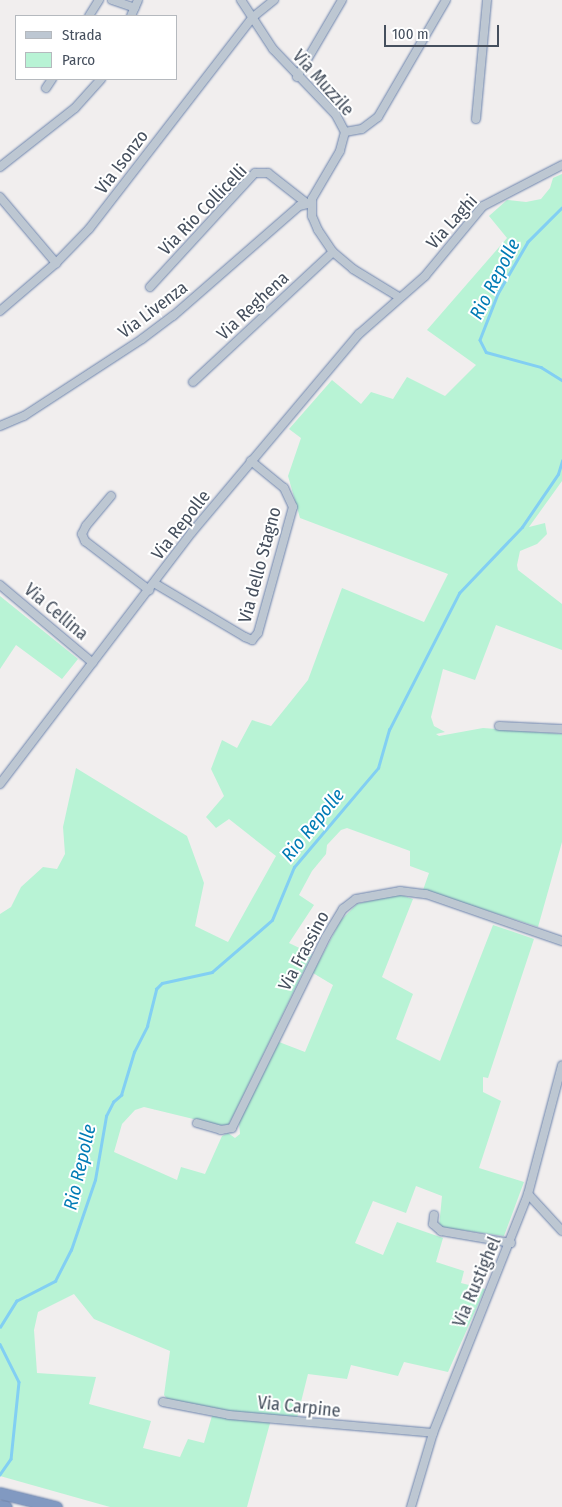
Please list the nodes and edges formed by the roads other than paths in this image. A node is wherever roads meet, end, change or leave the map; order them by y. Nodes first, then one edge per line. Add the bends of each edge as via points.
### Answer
1 (99, 0) edge
2 (112, 0) edge
3 (138, 0) edge
4 (241, 0) edge
5 (274, 0) edge
6 (342, 0) edge
7 (446, 0) edge
8 (487, 0) edge
9 (135, 8) junction
10 (91, 15) edge
11 (132, 15) edge
12 (253, 17) junction
13 (296, 76) junction
14 (51, 80) edge
15 (100, 80) edge
16 (46, 88) dead end
17 (476, 119) dead end
18 (345, 132) junction
19 (562, 165) edge
20 (0, 166) edge
21 (0, 197) edge
22 (308, 203) junction
23 (333, 252) junction
24 (56, 263) junction
25 (150, 287) dead end
26 (399, 297) junction
27 (0, 311) edge
28 (193, 382) dead end
29 (0, 426) edge
30 (251, 461) junction
31 (111, 496) dead end
32 (154, 583) junction
33 (0, 585) edge
34 (149, 590) junction
35 (93, 663) junction
36 (499, 726) dead end
37 (562, 729) edge
38 (0, 784) edge
39 (562, 941) edge
40 (562, 1065) edge
41 (197, 1123) dead end
42 (528, 1194) junction
43 (434, 1215) dead end
44 (562, 1231) edge
45 (510, 1243) junction
46 (163, 1402) dead end
47 (433, 1434) junction
48 (4, 1494) edge
49 (56, 1507) edge
50 (411, 1507) edge

1 - 10 street
2 - 9 street
3 - 9 street
4 - 12 street, Via Muzzile
5 - 12 street, Via Isonzo
6 - 13 street
7 - 18 street via 378,117 370,124
8 - 17 street
9 - 11 street
12 - 13 street, Via Muzzile via 272,49
12 - 24 street, Via Isonzo via 89,229
13 - 18 street, Via Muzzile via 336,115
14 - 16 street
15 - 20 street via 75,108
18 - 22 street, Via Muzzile via 340,151
19 - 26 street, Via Laghi via 483,206 425,276
21 - 24 street
22 - 23 street
22 - 25 street, Via Rio Collicelli via 268,173 256,173
22 - 29 street, Via Livenza via 173,316 24,416
23 - 26 street via 353,269
23 - 28 street, Via Reghena
24 - 27 street, Via Isonzo
26 - 30 street, Via Repolle via 359,334
30 - 32 street, Via Repolle
30 - 32 street, Via dello Stagno via 284,488 293,507 258,633 252,640 244,638
31 - 34 street via 82,534 85,541
32 - 34 street, Via Repolle
33 - 35 street, Via Cellina
34 - 35 street, Via Repolle
35 - 38 street, Via Repolle
36 - 37 street
39 - 41 street, Via Frassino via 426,894 400,891 356,899 343,909 326,937 232,1128 221,1130
40 - 42 street, Via Rustighel
42 - 44 street
42 - 45 street, Via Rustighel
43 - 45 street via 433,1224 441,1231
45 - 47 street, Via Rustighel
46 - 47 street, Via Carpine via 228,1415
47 - 50 street, Via Rustighel
48 - 49 highway

